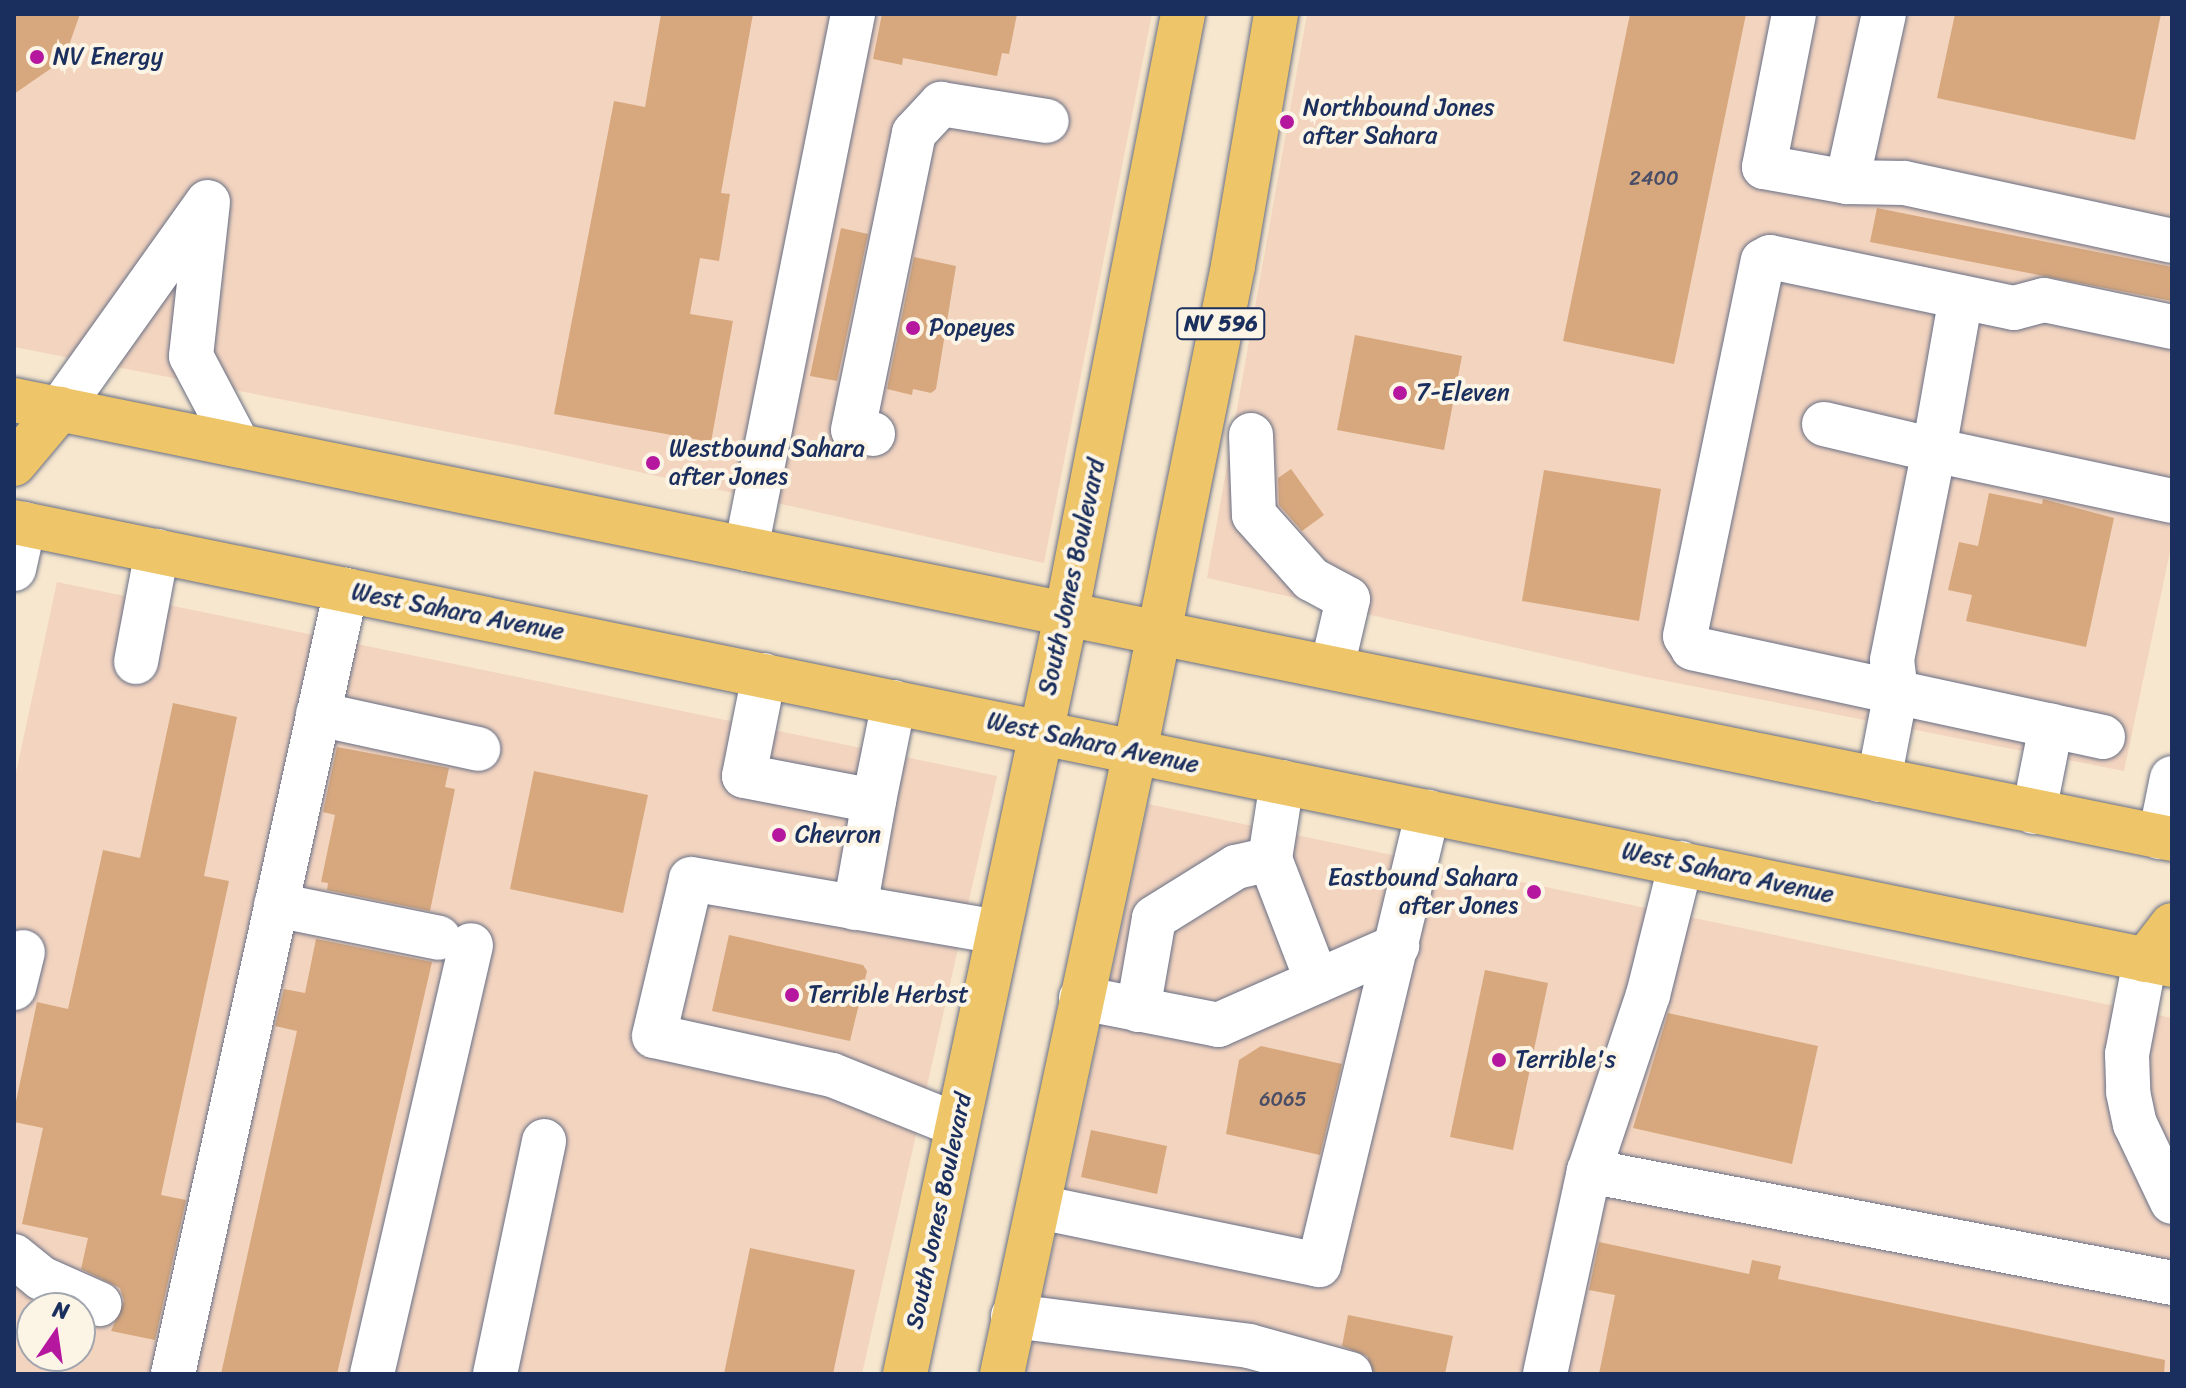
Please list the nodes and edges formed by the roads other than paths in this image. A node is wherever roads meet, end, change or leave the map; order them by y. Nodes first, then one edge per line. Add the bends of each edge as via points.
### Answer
1 (853, 14) edge
2 (1183, 14) edge
3 (1276, 14) edge
4 (1794, 14) edge
5 (1884, 14) edge
6 (1047, 121) dead end
7 (1847, 182) junction
8 (2172, 241) edge
9 (1961, 297) junction
10 (2172, 327) edge
11 (14, 400) edge
12 (60, 409) junction
13 (1824, 424) dead end
14 (873, 434) dead end
15 (1251, 435) dead end
16 (238, 445) junction
17 (1934, 450) junction
18 (14, 464) edge
19 (2165, 499) edge
20 (19, 523) edge
21 (746, 549) junction
22 (157, 551) junction
23 (14, 569) edge
24 (346, 590) junction
25 (1067, 611) junction
26 (1159, 632) junction
27 (136, 662) dead end
28 (1332, 667) junction
29 (764, 675) junction
30 (1896, 692) junction
31 (894, 702) junction
32 (318, 714) junction
33 (2051, 726) junction
34 (1039, 731) junction
35 (2103, 737) dead end
36 (478, 749) dead end
37 (1135, 752) junction
38 (2172, 778) edge
39 (1879, 780) junction
40 (1282, 782) junction
41 (874, 801) junction
42 (1428, 812) junction
43 (2034, 812) junction
44 (2166, 838) edge
45 (1270, 859) junction
46 (1681, 863) junction
47 (276, 905) junction
48 (855, 908) junction
49 (2172, 925) edge
50 (997, 932) junction
51 (1397, 946) junction
52 (2158, 962) edge
53 (1317, 981) junction
54 (1081, 998) junction
55 (1138, 1010) junction
56 (957, 1125) junction
57 (544, 1141) dead end
58 (1589, 1171) junction
59 (2172, 1202) edge
60 (1039, 1207) junction
61 (14, 1256) edge
62 (2172, 1283) edge
63 (99, 1304) dead end
64 (1013, 1316) junction
65 (173, 1374) edge
66 (372, 1374) edge
67 (495, 1374) edge
68 (905, 1374) edge
69 (1002, 1374) edge
70 (1350, 1374) edge
71 (1545, 1374) edge

1 - 21 street
2 - 25 main road, South Jones Boulevard
3 - 26 main road, NV 596 via 1233,266
4 - 7 street via 1764,167
5 - 7 street
6 - 14 street via 941,104 914,133 853,430
7 - 8 street via 1904,183
9 - 10 street via 2014,308 2044,300
9 - 17 street
9 - 30 street via 1770,257 1763,261 1685,636 1693,648
11 - 12 main road
12 - 16 main road
12 - 16 street via 208,202 191,356
12 - 18 main road
13 - 17 street
15 - 28 street via 1254,515 1311,579 1348,599
16 - 21 main road
17 - 19 street
17 - 30 street via 1892,660
20 - 22 main road, West Sahara Avenue
20 - 23 street
21 - 25 main road
22 - 24 main road, West Sahara Avenue
22 - 27 street
24 - 29 main road, West Sahara Avenue
24 - 32 street
25 - 26 main road
25 - 34 main road, South Jones Boulevard
26 - 28 main road
26 - 37 main road, NV 596
28 - 39 main road
29 - 31 main road, West Sahara Avenue
29 - 41 street via 744,776
30 - 33 street
30 - 39 street
31 - 34 main road, West Sahara Avenue
31 - 41 street
32 - 36 street
32 - 47 street
33 - 35 street
33 - 43 street
34 - 37 main road, West Sahara Avenue
34 - 50 main road, South Jones Boulevard
37 - 40 main road, West Sahara Avenue
37 - 54 main road
38 - 44 street
39 - 43 main road
40 - 42 main road, West Sahara Avenue
40 - 45 street
41 - 48 street
42 - 46 main road, West Sahara Avenue
42 - 51 street
43 - 44 main road
45 - 53 street
45 - 55 street via 1236,867 1154,918
46 - 52 main road, West Sahara Avenue
46 - 58 street via 1648,995
47 - 65 street
47 - 66 street via 455,941
48 - 50 street
48 - 56 street via 691,879 654,1036 832,1075
49 - 52 main road
50 - 56 main road, South Jones Boulevard
51 - 53 street
51 - 60 street via 1319,1265
52 - 59 street via 2127,1054 2128,1092 2135,1124
53 - 55 street via 1218,1025
54 - 55 street
54 - 60 main road
56 - 68 main road, South Jones Boulevard
57 - 67 street
58 - 62 street
58 - 71 street
60 - 64 main road
61 - 63 street via 41,1278
64 - 69 main road
64 - 70 street via 1249,1346

